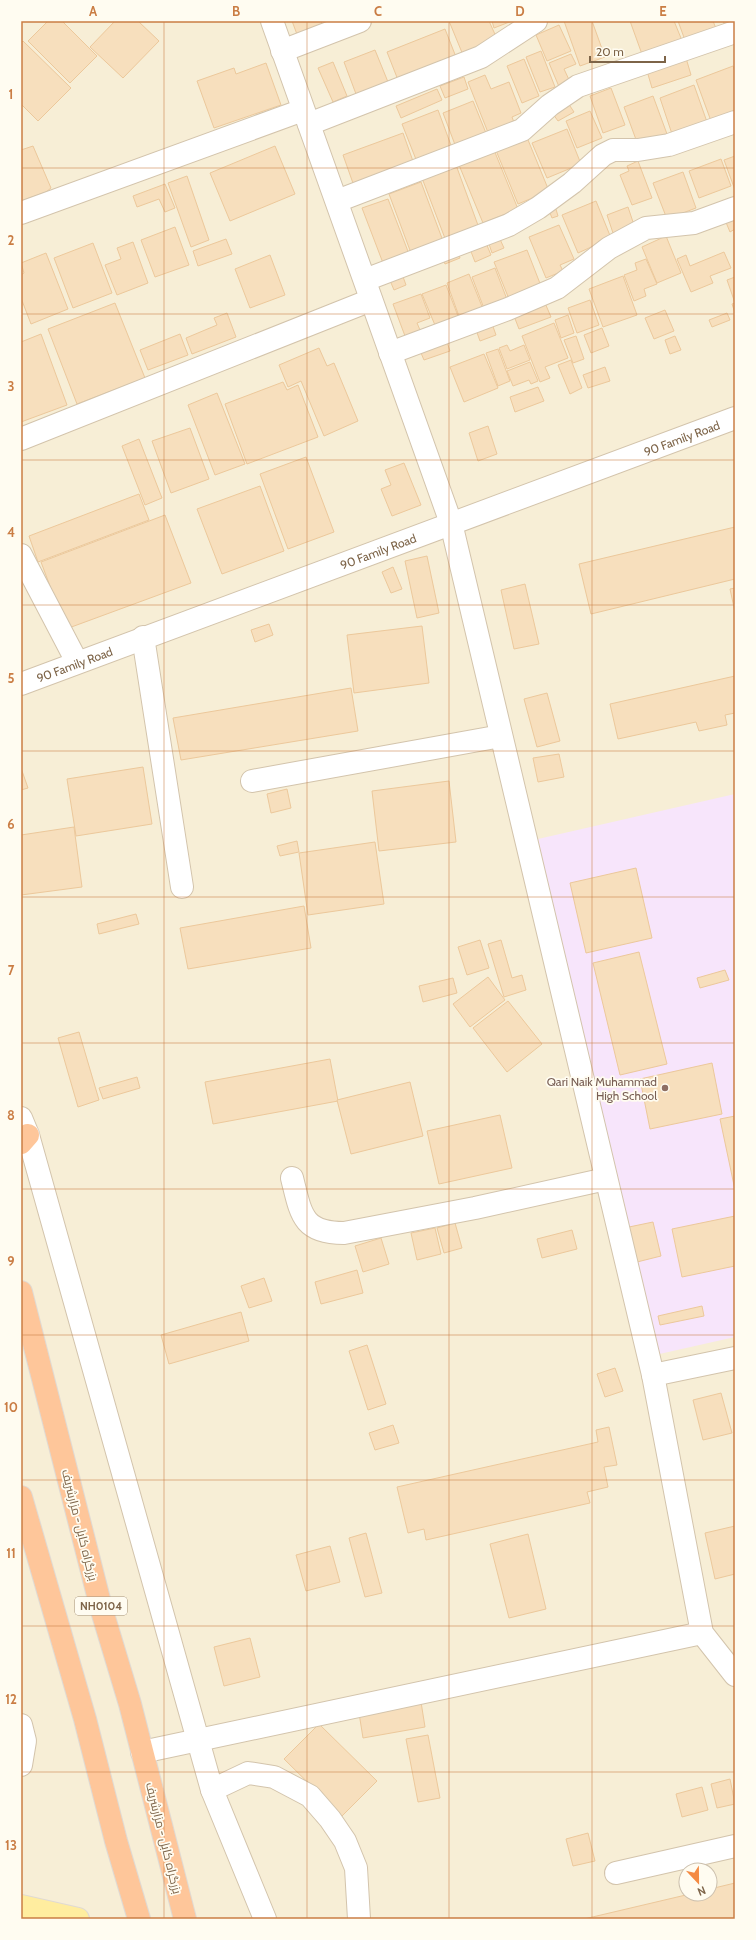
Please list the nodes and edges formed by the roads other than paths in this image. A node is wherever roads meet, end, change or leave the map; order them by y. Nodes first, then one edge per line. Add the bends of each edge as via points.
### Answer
1 (272, 21) edge
2 (360, 21) edge
3 (536, 21) edge
4 (735, 32) edge
5 (282, 51) junction
6 (306, 117) junction
7 (735, 122) edge
8 (337, 201) junction
9 (735, 208) edge
10 (21, 213) edge
11 (368, 290) junction
12 (390, 353) junction
13 (735, 418) edge
14 (21, 439) edge
15 (451, 523) junction
16 (21, 555) edge
17 (144, 637) junction
18 (77, 662) junction
19 (21, 684) edge
20 (501, 736) junction
21 (252, 781) dead end
22 (182, 887) dead end
23 (23, 1132) edge
24 (292, 1178) dead end
25 (606, 1179) junction
26 (21, 1292) edge
27 (735, 1358) edge
28 (653, 1375) junction
29 (21, 1497) edge
30 (702, 1633) junction
31 (735, 1675) edge
32 (21, 1725) edge
33 (198, 1740) junction
34 (142, 1752) junction
35 (21, 1765) edge
36 (212, 1790) junction
37 (735, 1846) edge
38 (616, 1873) dead end
39 (21, 1906) edge
40 (78, 1919) edge
41 (139, 1919) edge
42 (185, 1919) edge
43 (265, 1919) edge
44 (359, 1919) edge

1 - 5 street
2 - 5 street
3 - 6 street via 481,57
4 - 8 street via 578,86 550,105 522,130
5 - 6 street
6 - 8 street
6 - 10 street
7 - 11 street via 669,145 638,150 613,150 603,155 572,183 538,208 509,225
8 - 11 street
9 - 12 street via 694,223 646,228 609,248 557,288
11 - 12 street
11 - 14 street
12 - 15 street
13 - 15 street, 90 Family Road
15 - 17 street, 90 Family Road
15 - 20 street
16 - 18 street
17 - 18 street, 90 Family Road
17 - 22 street
18 - 19 street, 90 Family Road
20 - 21 street
20 - 25 street
23 - 33 street
24 - 25 street via 304,1219 311,1226 328,1233 344,1233 467,1210
25 - 28 street
26 - 34 highway, بزرگراه کابل - مزارشریف / NH0104 via 102,1611
27 - 28 street
28 - 30 street
29 - 41 highway
30 - 31 street
30 - 33 street
32 - 35 street via 24,1741
33 - 34 street
33 - 36 street
34 - 42 highway, بزرگراه کابل - مزارشریف / NH0104
36 - 43 street
36 - 44 street via 248,1773 274,1777 310,1796 345,1841 356,1868
37 - 38 street
39 - 40 main road

